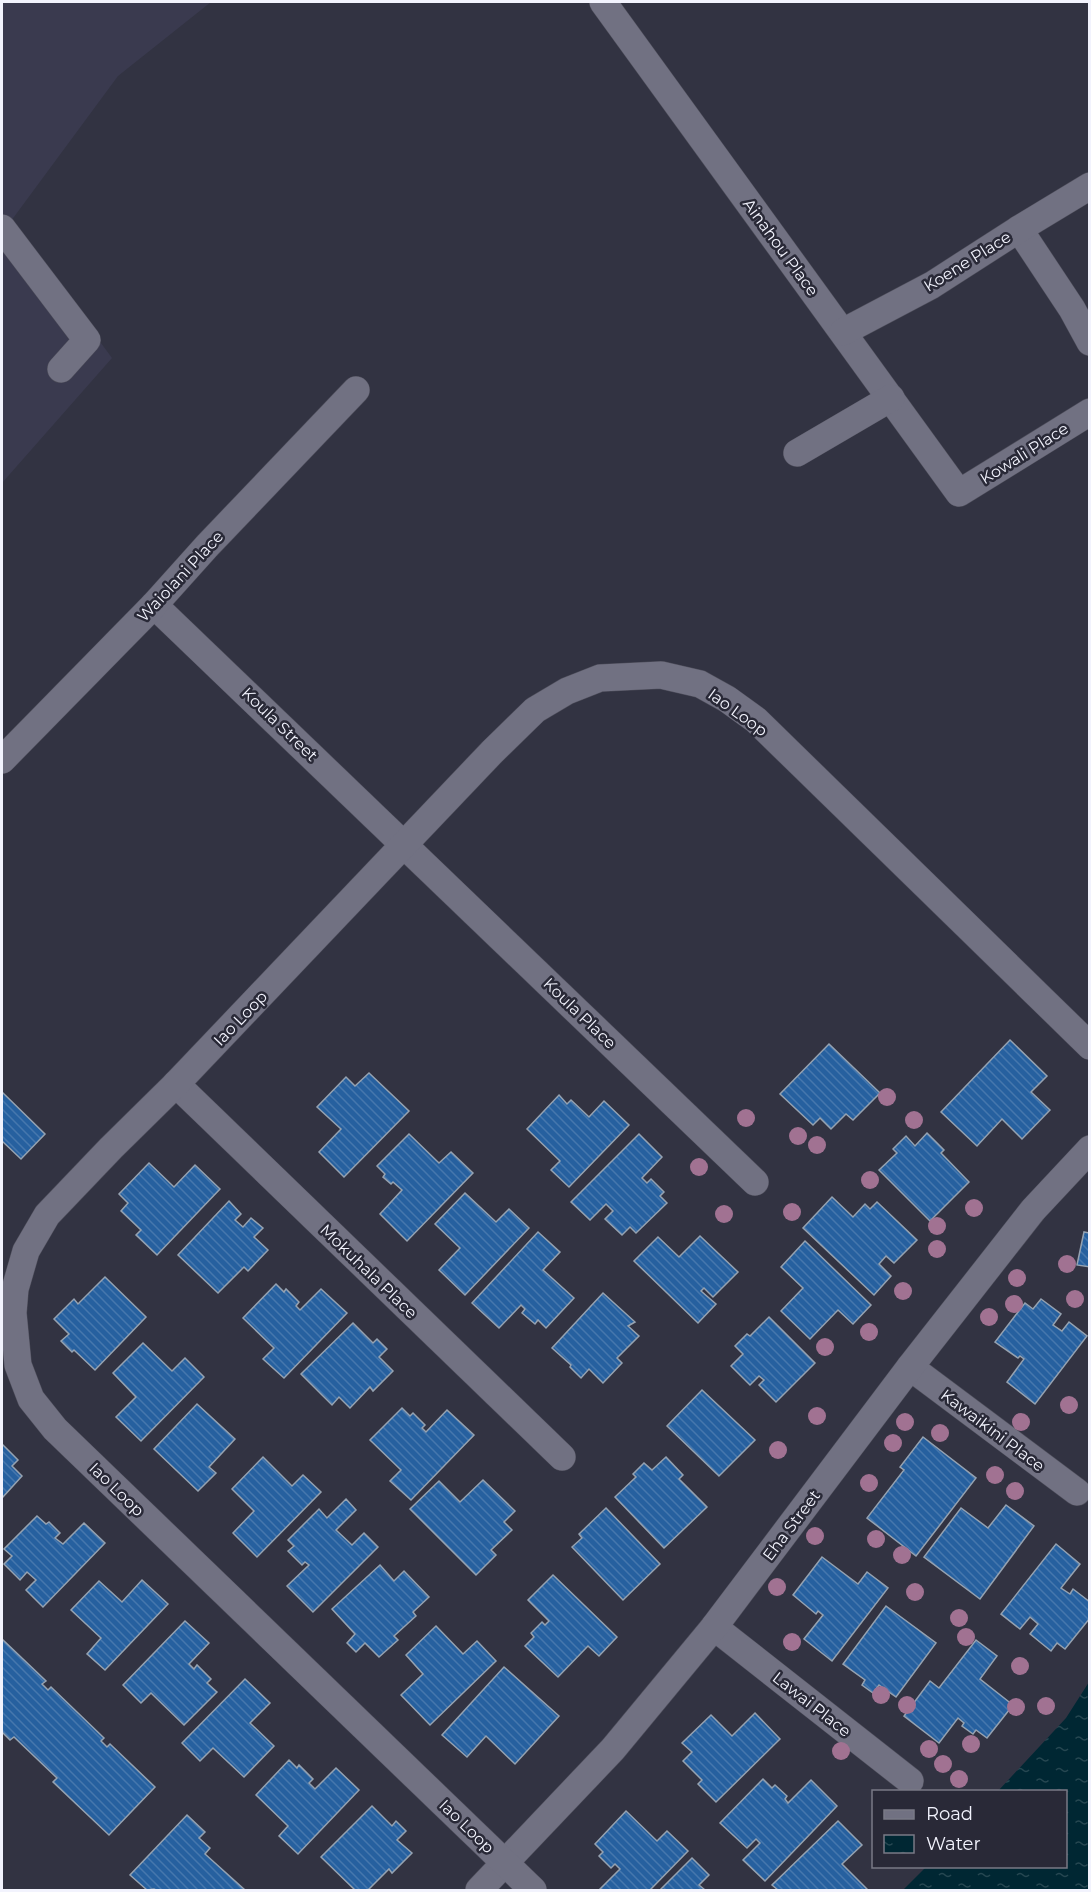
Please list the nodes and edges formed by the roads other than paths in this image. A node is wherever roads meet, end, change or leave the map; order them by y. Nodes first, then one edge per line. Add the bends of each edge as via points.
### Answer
1 (603, 2) edge
2 (1089, 186) edge
3 (2, 228) edge
4 (1019, 229) junction
5 (843, 332) junction
6 (1089, 342) edge
7 (61, 369) dead end
8 (356, 390) dead end
9 (891, 398) junction
10 (1089, 412) edge
11 (797, 453) dead end
12 (959, 493) joint
13 (154, 604) junction
14 (2, 760) edge
15 (405, 844) junction
16 (1089, 1046) edge
17 (176, 1084) junction
18 (1089, 1149) edge
19 (755, 1182) dead end
20 (8, 1288) edge
21 (910, 1367) junction
22 (562, 1457) dead end
23 (1077, 1492) dead end
24 (714, 1627) junction
25 (910, 1781) dead end
26 (505, 1863) junction
27 (479, 1890) edge
28 (533, 1890) edge

1 - 5 street, Ainahou Place
2 - 4 street, Koene Place
3 - 7 street via 87,340
4 - 5 street, Koene Place via 932,285
4 - 6 street
5 - 9 street, Ainahou Place
8 - 13 street, Waiolani Place
9 - 11 street
9 - 12 street, Ainahou Place
10 - 12 street, Kowali Place
13 - 14 street, Waiolani Place
13 - 15 street, Koula Street
15 - 16 street, Iao Loop via 535,710 567,691 600,678 629,675 662,675 700,684 756,720
15 - 17 street, Iao Loop
15 - 19 street, Koula Place
17 - 20 street, Iao Loop via 47,1215
17 - 22 street, Mokuhala Place
18 - 21 street, Eha Street via 1034,1210
20 - 26 street, Iao Loop via 18,1365 31,1399 56,1430
21 - 23 street, Kawaikini Place
21 - 24 street, Eha Street
24 - 25 street, Lawai Place
24 - 26 street, Eha Street via 613,1749
26 - 27 street, Eha Street
26 - 28 street, Iao Loop

